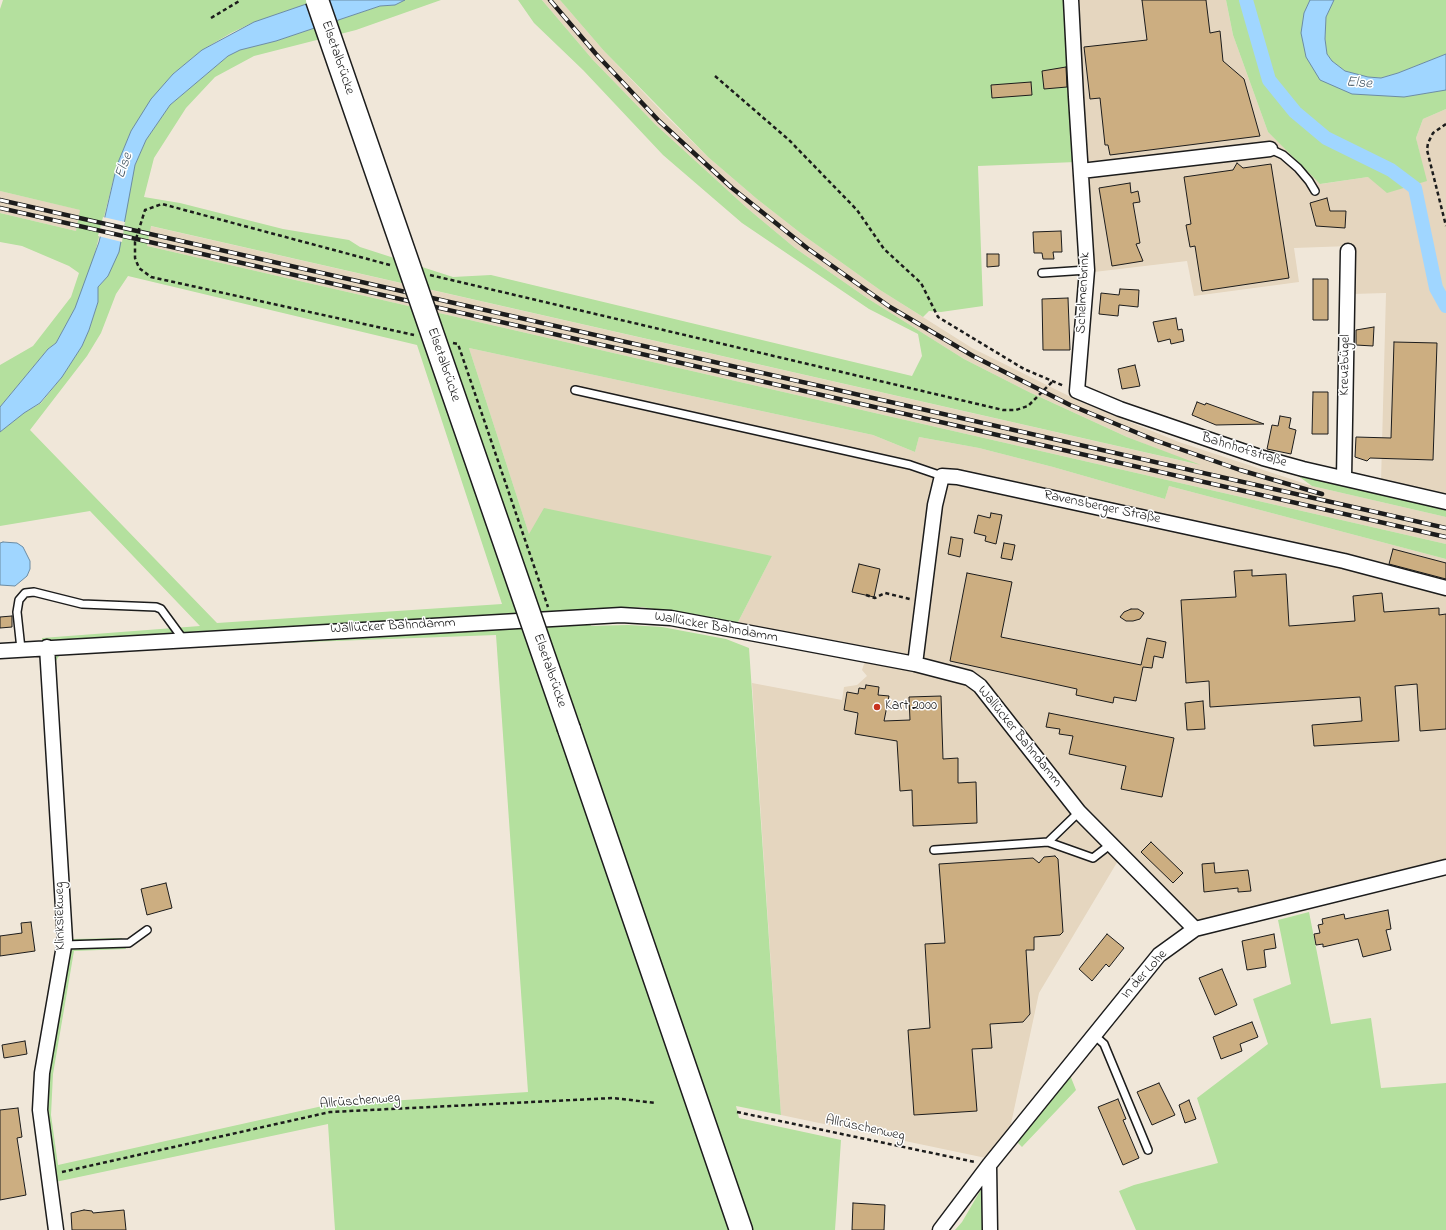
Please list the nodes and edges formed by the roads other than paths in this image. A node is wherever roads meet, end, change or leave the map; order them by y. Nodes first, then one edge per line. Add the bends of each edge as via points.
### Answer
1 (317, 0) edge
2 (1071, 0) edge
3 (1270, 149) joint
4 (1081, 171) junction
5 (1315, 191) dead end
6 (1348, 251) dead end
7 (1087, 270) junction
8 (1042, 273) dead end
9 (575, 390) dead end
10 (1077, 391) joint
11 (942, 476) junction
12 (1344, 478) junction
13 (1446, 502) edge
14 (1446, 588) edge
15 (183, 639) junction
16 (47, 647) junction
17 (21, 649) junction
18 (0, 651) edge
19 (915, 664) junction
20 (1079, 812) junction
21 (1048, 842) junction
22 (1110, 844) junction
23 (934, 850) dead end
24 (1446, 867) edge
25 (1195, 929) junction
26 (147, 930) dead end
27 (64, 945) junction
28 (1094, 1035) junction
29 (1148, 1150) dead end
30 (989, 1165) junction
31 (56, 1230) edge
32 (741, 1230) edge
33 (940, 1230) edge
34 (990, 1230) edge

1 - 32 main road, Elsetalbrücke, bridge
2 - 4 street, Schelmenbrink
3 - 4 street
3 - 5 lane via 1283,155 1298,168
4 - 7 street, Schelmenbrink
6 - 12 street, Kreuzbügel
7 - 8 lane
7 - 10 street, Schelmenbrink
9 - 11 lane via 910,465
10 - 12 street, Bahnhofstraße via 1198,436 1276,461
11 - 14 street, Ravensberger Straße via 957,477 1344,561
11 - 19 street via 935,505
12 - 13 street, Bahnhofstraße
15 - 16 street, Wallücker Bahndamm
15 - 17 lane via 161,609 156,607 82,604 34,592 25,593 19,600 17,612
15 - 19 street, Wallücker Bahndamm via 621,615 671,618
16 - 17 street, Wallücker Bahndamm
16 - 27 street, Klinksiekweg
17 - 18 street, Wallücker Bahndamm
19 - 20 street, Wallücker Bahndamm via 969,678 980,686
20 - 21 lane
20 - 22 street, Wallücker Bahndamm
21 - 22 lane via 1093,858
21 - 23 lane
22 - 25 street, Wallücker Bahndamm
24 - 25 street, In der Lohe
25 - 28 street, In der Lohe via 1159,955
26 - 27 lane via 128,943
27 - 31 street, Klinksiekweg via 42,1073 40,1110
28 - 29 lane via 1104,1044
28 - 30 street, In der Lohe
30 - 33 street, In der Lohe
30 - 34 street

